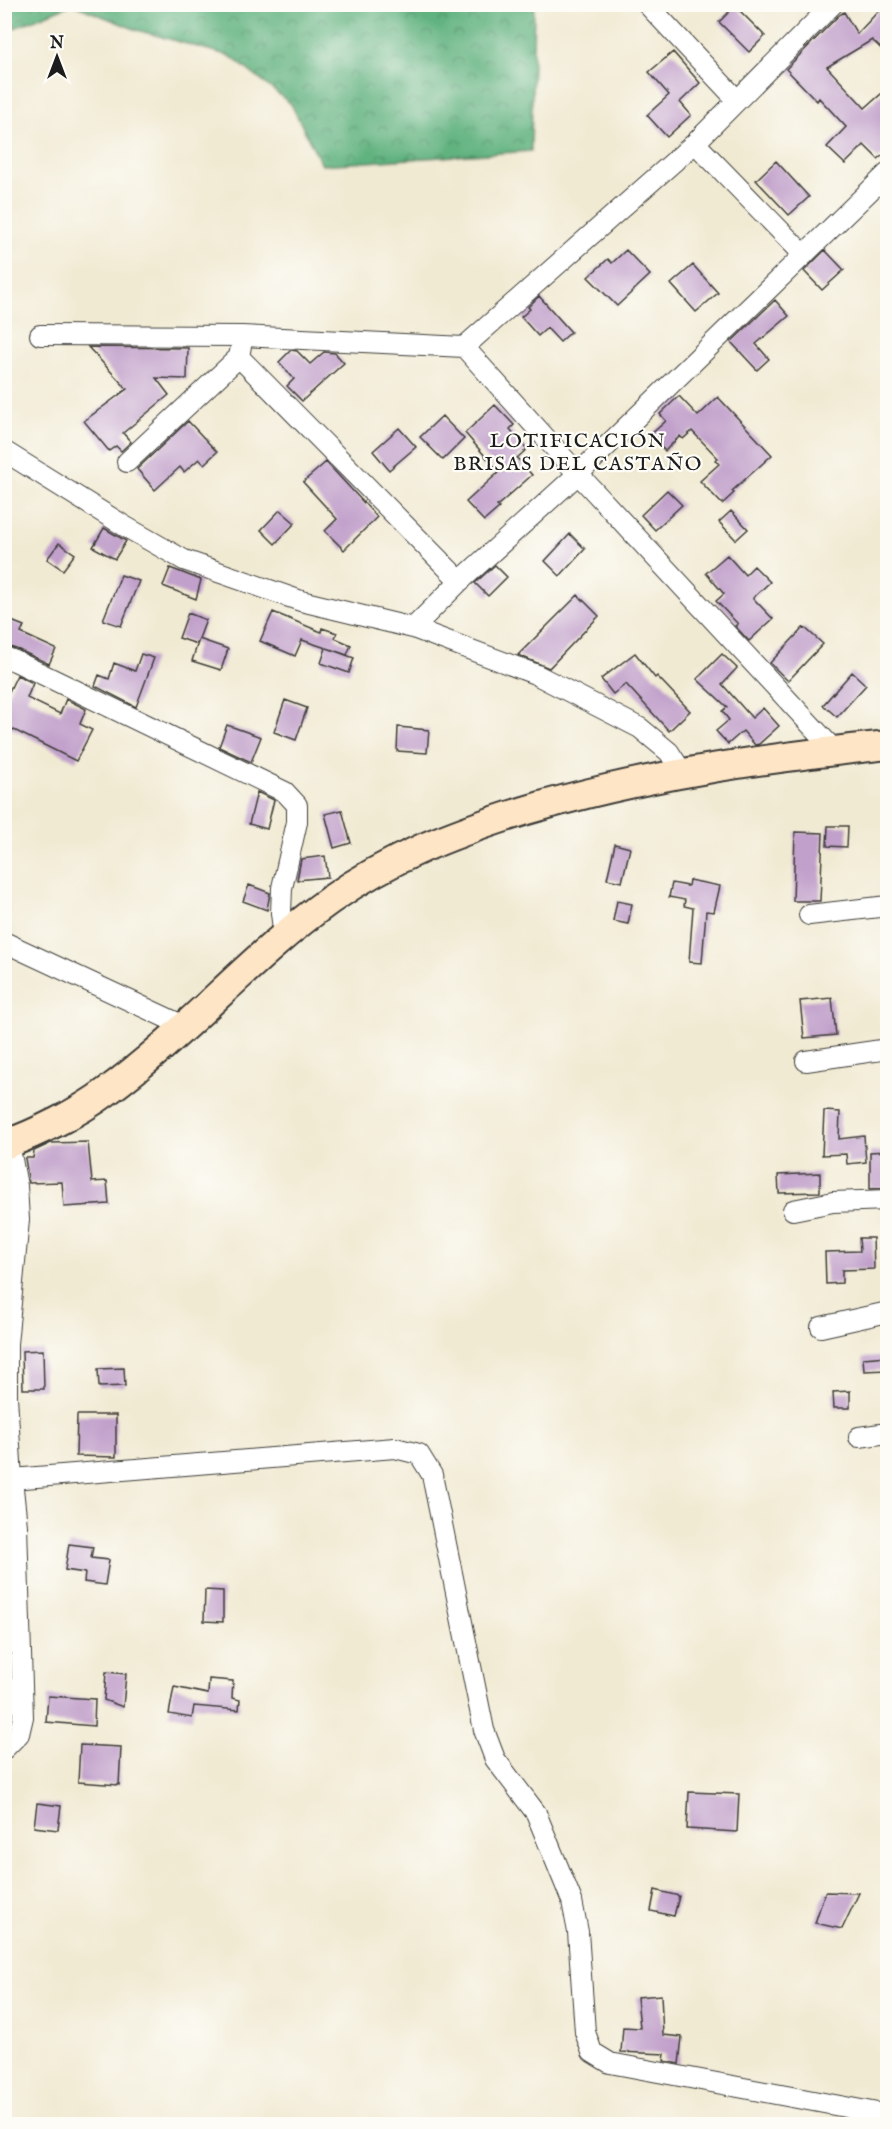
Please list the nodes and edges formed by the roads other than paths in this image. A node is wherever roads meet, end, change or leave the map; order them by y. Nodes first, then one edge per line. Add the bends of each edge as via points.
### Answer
1 (647, 4) edge
2 (833, 4) edge
3 (737, 100) junction
4 (694, 142) junction
5 (888, 173) edge
6 (804, 255) junction
7 (40, 335) dead end
8 (242, 336) junction
9 (464, 347) junction
10 (239, 357) junction
11 (4, 452) edge
12 (127, 462) dead end
13 (578, 474) junction
14 (460, 582) junction
15 (412, 628) junction
16 (4, 657) edge
17 (888, 745) edge
18 (835, 751) junction
19 (682, 772) junction
20 (888, 906) edge
21 (808, 915) dead end
22 (284, 937) junction
23 (4, 942) edge
24 (184, 1026) junction
25 (888, 1049) edge
26 (806, 1061) dead end
27 (6, 1146) edge
28 (888, 1200) edge
29 (793, 1210) dead end
30 (888, 1312) edge
31 (821, 1327) dead end
32 (888, 1433) edge
33 (859, 1437) dead end
34 (12, 1479) junction
35 (4, 1749) edge
36 (888, 2115) edge

1 - 3 street
2 - 3 street
3 - 4 street
4 - 6 street
4 - 9 street
5 - 6 street
6 - 13 street
7 - 8 street
8 - 9 street
8 - 10 street
9 - 13 street
10 - 12 street
10 - 14 street
11 - 15 street via 184,560 301,601
13 - 14 street
13 - 18 street
14 - 15 street
15 - 19 street via 535,674 640,728 669,752
16 - 22 street via 285,792 297,805 297,822 282,888
17 - 18 street
18 - 19 street
19 - 22 street via 555,802 417,849 354,884
20 - 21 street
22 - 24 street
23 - 24 street
24 - 27 street via 104,1094
25 - 26 street
27 - 34 street via 17,1186 19,1221 7,1344
28 - 29 street via 832,1202
30 - 31 street
32 - 33 street
34 - 35 street via 23,1718 19,1734
34 - 36 street via 394,1448 418,1454 432,1475 484,1730 495,1759 536,1813 572,1902 585,2032 592,2052 610,2063

